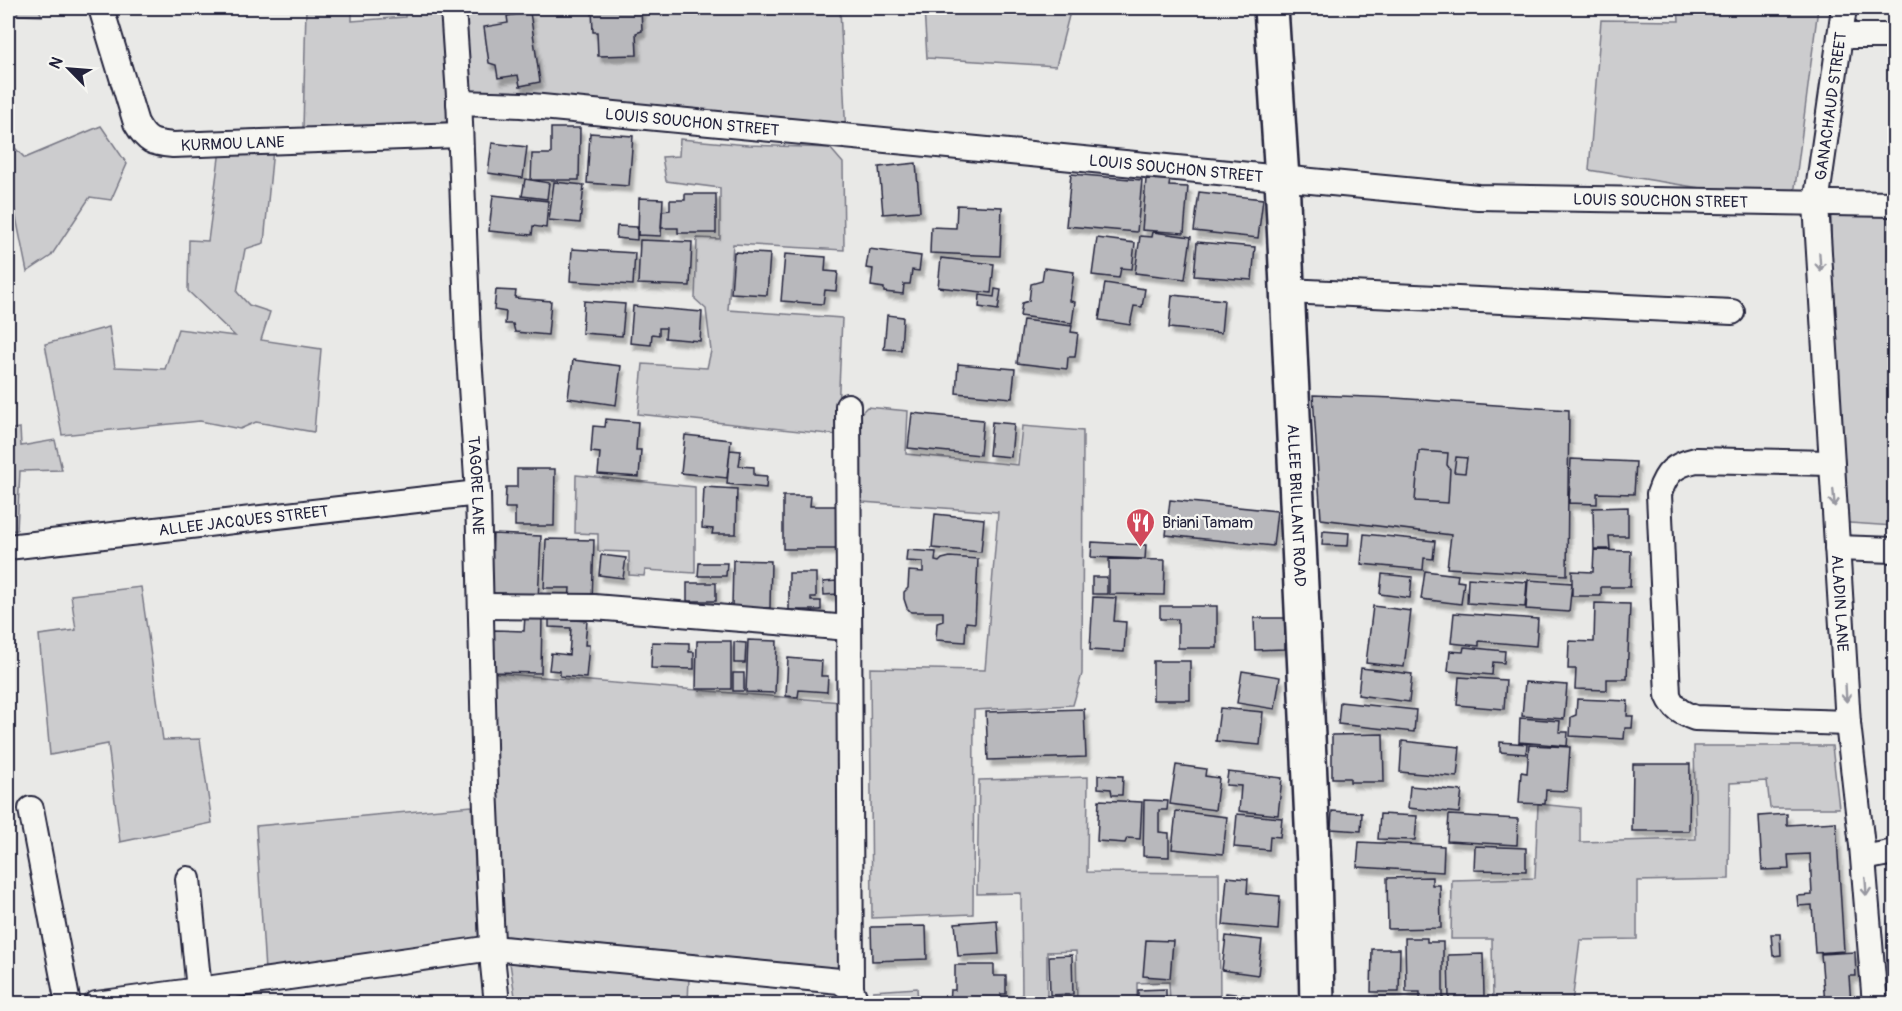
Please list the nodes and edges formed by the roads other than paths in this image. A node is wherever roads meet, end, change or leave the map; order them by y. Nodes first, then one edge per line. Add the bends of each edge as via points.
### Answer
1 (101, 8) edge
2 (453, 8) edge
3 (1271, 8) edge
4 (1844, 8) edge
5 (1840, 36) junction
6 (1894, 36) edge
7 (459, 104) junction
8 (460, 135) junction
9 (1282, 179) junction
10 (1816, 204) junction
11 (1894, 204) edge
12 (1287, 291) junction
13 (1732, 312) dead end
14 (848, 405) dead end
15 (1831, 463) junction
16 (478, 493) junction
17 (8, 547) edge
18 (1837, 548) junction
19 (1894, 550) edge
20 (481, 606) junction
21 (849, 628) junction
22 (1848, 723) junction
23 (31, 809) dead end
24 (1894, 852) edge
25 (1863, 858) junction
26 (188, 879) dead end
27 (493, 956) junction
28 (854, 996) edge
29 (200, 997) edge
30 (68, 1004) edge
31 (96, 1004) edge
32 (497, 1004) edge
33 (1317, 1004) edge
34 (1875, 1004) edge

1 - 8 street, KURMOU LANE via 136,123 144,136 157,143
2 - 7 street, TAGORE LANE
3 - 9 main road, ALLEE BRILLANT ROAD
4 - 5 street, GANACHAUD STREET
5 - 6 street
5 - 10 street, GANACHAUD STREET
7 - 8 street, TAGORE LANE
7 - 9 street, LOUIS SOUCHON STREET via 521,105
8 - 16 street, TAGORE LANE
9 - 10 street, LOUIS SOUCHON STREET via 1478,197
9 - 12 main road, ALLEE BRILLANT ROAD
10 - 11 street, LOUIS SOUCHON STREET
10 -> 15 street, ALADIN LANE
12 - 13 street
12 - 33 main road, ALLEE BRILLANT ROAD
14 - 21 street
15 -> 18 street, ALADIN LANE
15 - 22 street via 1696,460 1671,470 1663,480 1659,494 1668,695 1672,706 1695,718
16 - 17 street, ALLEE JACQUES STREET
16 - 20 street, TAGORE LANE
18 - 19 street
18 -> 22 street, ALADIN LANE
20 - 21 street via 594,607
20 - 27 street, TAGORE LANE
21 - 28 street
22 - 25 street, ALADIN LANE
23 - 30 street
24 - 25 street
25 -> 34 street, ALADIN LANE
26 - 29 street
27 - 28 street via 840,981
27 - 29 street
27 - 32 street, TAGORE LANE
29 - 31 street

